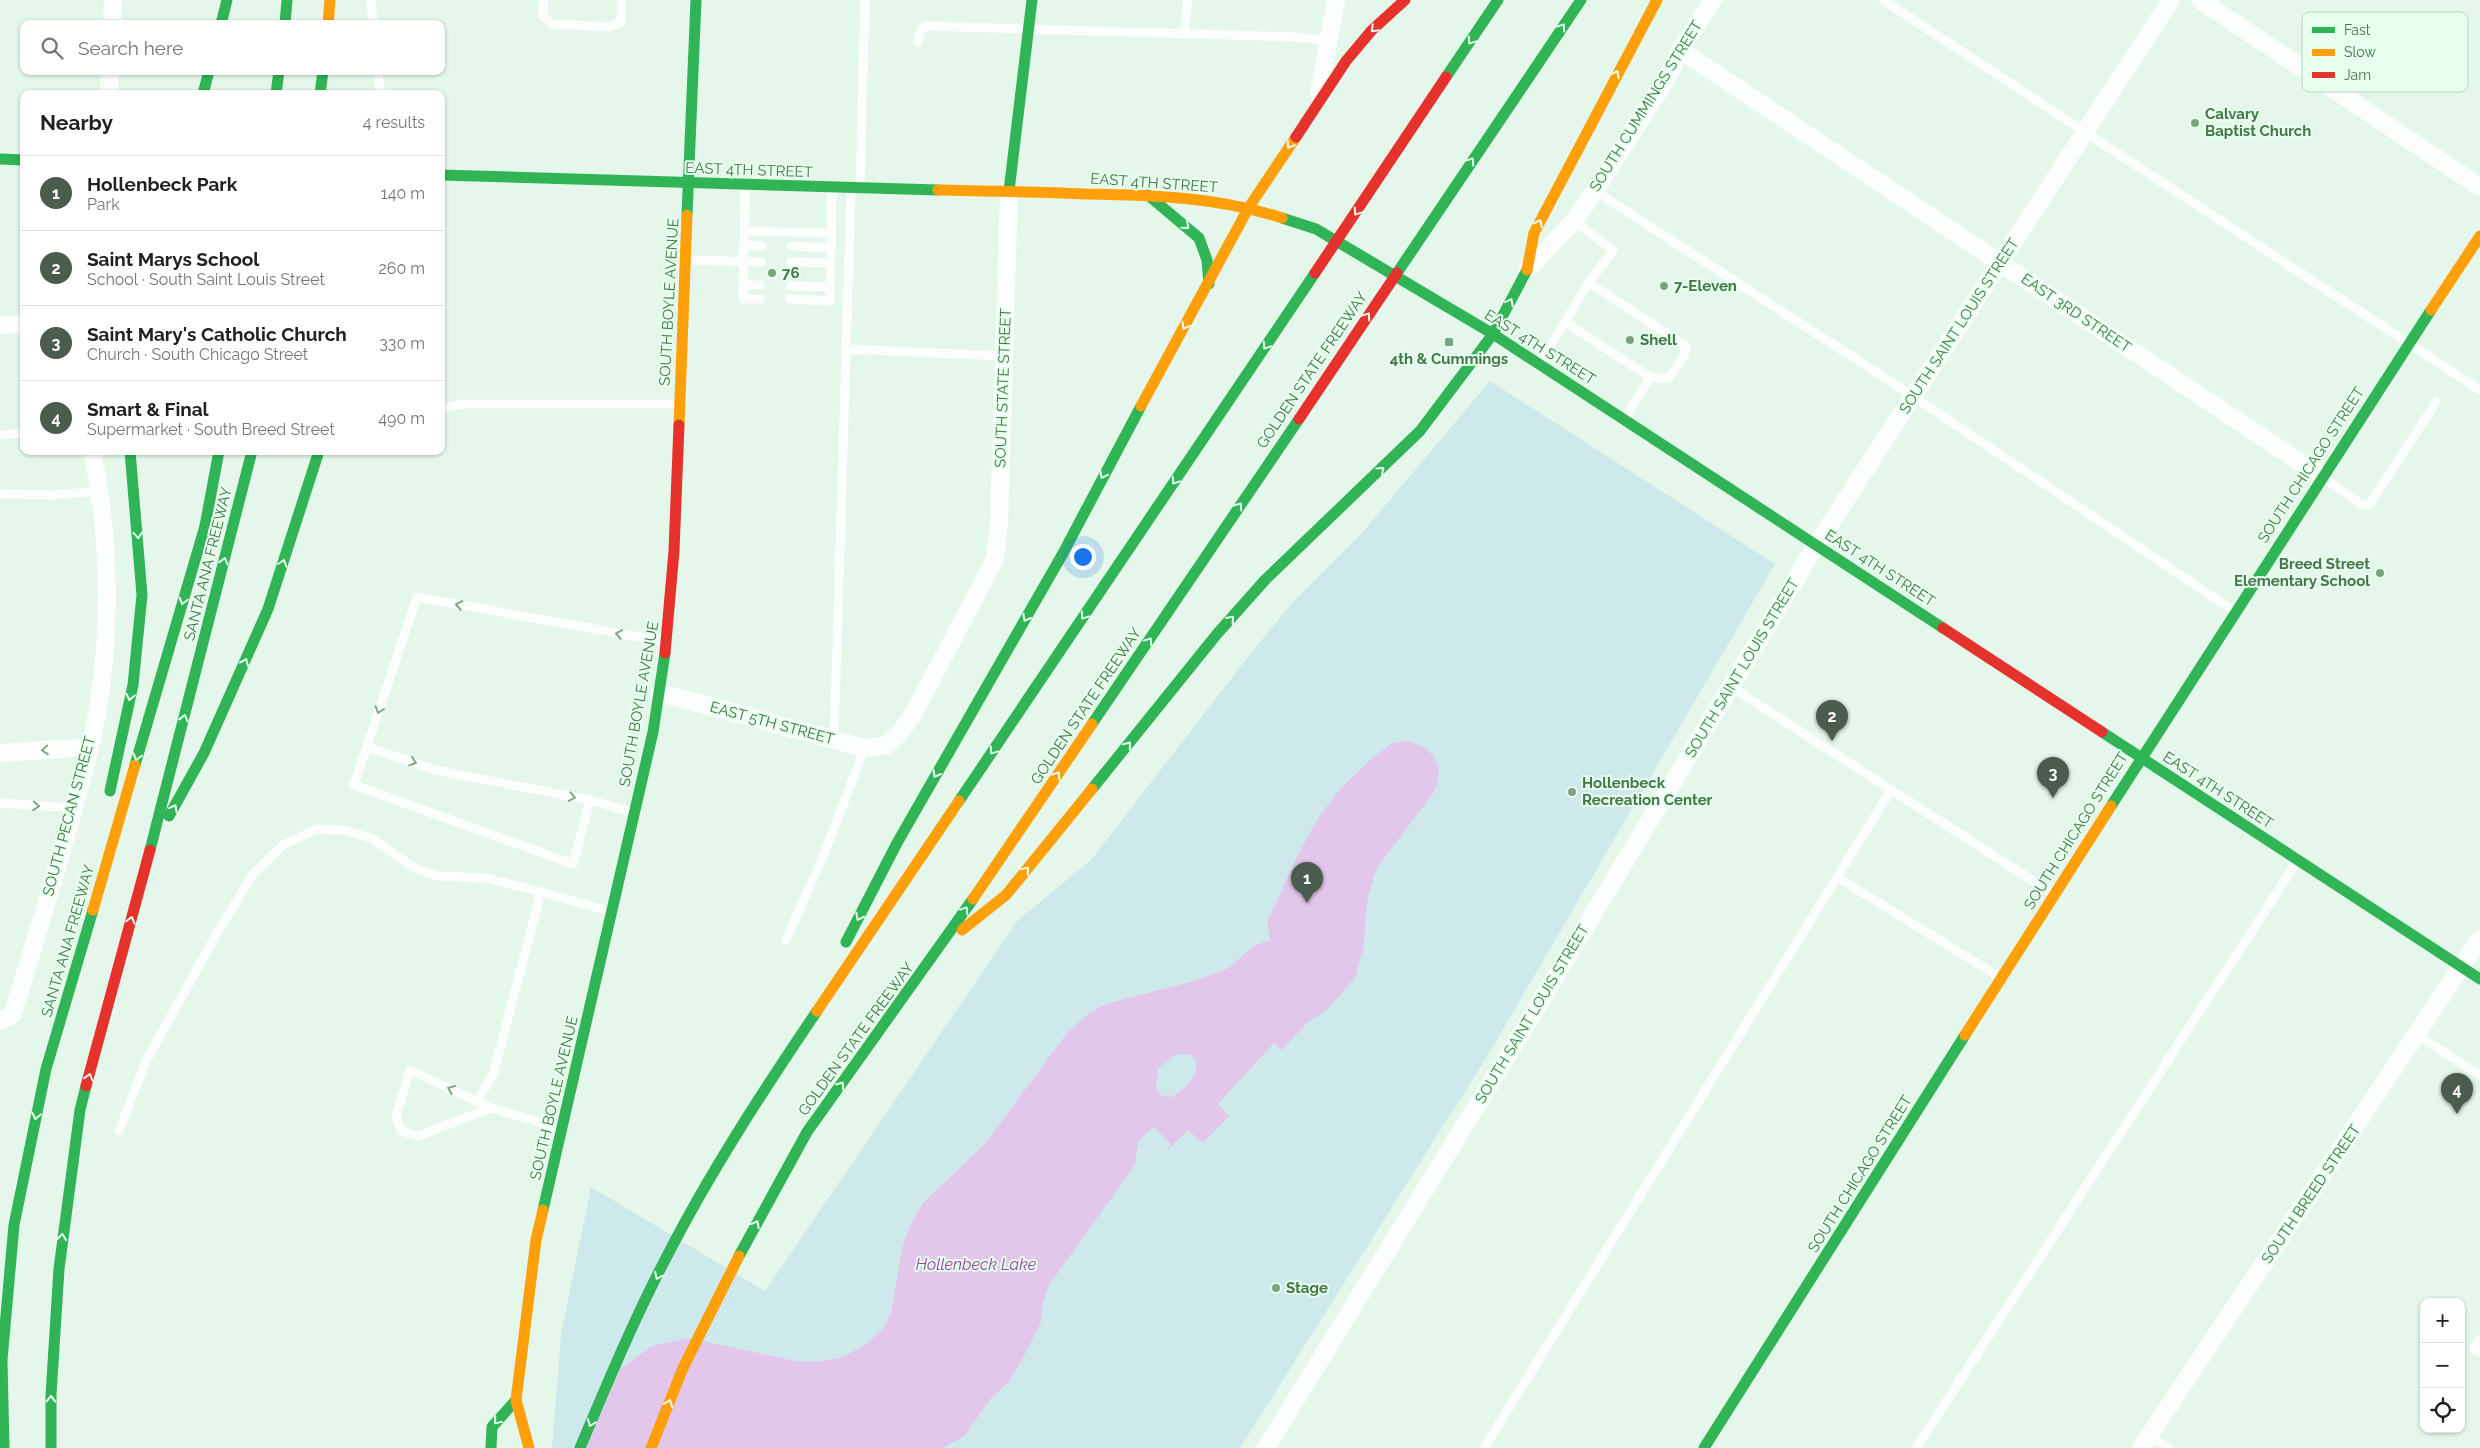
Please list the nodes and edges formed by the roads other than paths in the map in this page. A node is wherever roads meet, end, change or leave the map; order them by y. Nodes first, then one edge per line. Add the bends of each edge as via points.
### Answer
1 (113, 0) edge
2 (227, 0) edge
3 (287, 0) edge
4 (330, 0) edge
5 (371, 0) edge
6 (544, 0) edge
7 (621, 0) edge
8 (696, 0) edge
9 (865, 0) edge
10 (1032, 0) edge
11 (1188, 0) edge
12 (1336, 0) edge
13 (1405, 0) edge
14 (1498, 0) edge
15 (1581, 0) edge
16 (1657, 0) edge
17 (1713, 0) edge
18 (1883, 0) edge
19 (2171, 0) edge
20 (2200, 0) edge
21 (112, 20) edge
22 (222, 20) edge
23 (285, 20) edge
24 (328, 20) edge
25 (373, 20) edge
26 (1028, 30) junction
27 (1184, 34) junction
28 (1330, 41) junction
29 (918, 42) dead end
30 (1680, 50) junction
31 (2302, 68) edge
32 (110, 75) edge
33 (208, 75) edge
34 (278, 75) edge
35 (322, 75) edge
36 (378, 75) edge
37 (109, 90) edge
38 (204, 90) edge
39 (277, 90) edge
40 (320, 90) edge
41 (380, 90) edge
42 (2338, 92) edge
43 (1316, 105) junction
44 (2086, 131) junction
45 (0, 159) edge
46 (20, 160) edge
47 (445, 175) edge
48 (690, 183) junction
49 (745, 185) junction
50 (2480, 187) edge
51 (832, 188) junction
52 (855, 188) junction
53 (1009, 191) junction
54 (1595, 191) junction
55 (1148, 195) junction
56 (1249, 207) junction
57 (1574, 220) junction
58 (744, 231) junction
59 (831, 233) junction
60 (2480, 236) edge
61 (744, 245) junction
62 (762, 246) dead end
63 (791, 246) dead end
64 (831, 248) junction
65 (686, 260) junction
66 (744, 262) junction
67 (761, 262) dead end
68 (791, 262) dead end
69 (831, 263) junction
70 (2000, 263) junction
71 (1527, 270) junction
72 (1588, 283) junction
73 (1209, 284) junction
74 (743, 285) junction
75 (760, 286) dead end
76 (790, 286) dead end
77 (830, 286) junction
78 (760, 299) dead end
79 (789, 299) dead end
80 (1565, 322) junction
81 (20, 324) edge
82 (0, 325) edge
83 (1493, 334) junction
84 (2409, 343) junction
85 (846, 349) junction
86 (1004, 356) junction
87 (1540, 363) junction
88 (1650, 377) junction
89 (2480, 390) edge
90 (1913, 396) junction
91 (2436, 402) dead end
92 (679, 404) junction
93 (445, 408) edge
94 (1625, 418) junction
95 (20, 433) edge
96 (0, 435) edge
97 (93, 455) edge
98 (130, 455) edge
99 (218, 455) edge
100 (251, 455) edge
101 (318, 455) edge
102 (2321, 476) junction
103 (100, 491) junction
104 (0, 494) edge
105 (1817, 544) junction
106 (2234, 611) junction
107 (667, 642) junction
108 (1730, 687) junction
109 (660, 693) junction
110 (834, 740) junction
111 (885, 746) joint
112 (90, 747) junction
113 (367, 747) junction
114 (865, 748) junction
115 (0, 753) edge
116 (2140, 757) junction
117 (1891, 790) junction
118 (108, 798) dead end
119 (590, 800) junction
120 (0, 803) edge
121 (72, 808) junction
122 (635, 814) junction
123 (150, 850) junction
124 (2298, 860) junction
125 (90, 875) dead end
126 (1838, 877) junction
127 (542, 892) junction
128 (2054, 894) junction
129 (611, 912) junction
130 (2480, 938) edge
131 (786, 940) dead end
132 (938, 950) junction
133 (2462, 967) junction
134 (2001, 978) junction
135 (2480, 979) edge
136 (0, 1020) edge
137 (2417, 1035) junction
138 (798, 1036) junction
139 (46, 1069) junction
140 (2480, 1075) edge
141 (477, 1101) junction
142 (491, 1108) junction
143 (562, 1129) junction
144 (119, 1131) dead end
145 (2480, 1339) edge
146 (2480, 1353) edge
147 (516, 1400) junction
148 (2145, 1442) edge
149 (4, 1448) edge
150 (51, 1448) edge
151 (491, 1448) edge
152 (528, 1448) edge
153 (580, 1448) edge
154 (651, 1448) edge
155 (1266, 1448) edge
156 (1484, 1448) edge
157 (1704, 1448) edge
158 (1916, 1448) edge
159 (2169, 1448) edge

1 - 21 street
2 - 22 main road
3 - 23 main road
4 - 24 main road
5 - 25 lane
6 - 7 lane via 543,16 552,24 609,28 621,22
8 - 48 main road, SOUTH BOYLE AVENUE
9 - 52 lane
10 - 26 main road, SOUTH STATE STREET
11 - 27 lane
12 - 28 street
13 -> 43 main road via 1372,30
14 -> 138 main road
132 -> 15 main road, GOLDEN STATE FREEWAY
71 -> 16 main road via 1534,233
17 - 30 street, SOUTH CUMMINGS STREET
18 - 44 lane
19 - 44 street, SOUTH SAINT LOUIS STREET
20 - 31 street
26 - 27 lane
26 - 29 lane via 927,26 922,28
26 - 53 main road, SOUTH STATE STREET
27 - 28 lane
28 - 43 street
30 - 54 street, SOUTH CUMMINGS STREET via 1669,75
30 - 70 street, EAST 3RD STREET
32 - 37 street
33 - 38 main road
34 - 39 main road
35 - 40 main road
36 - 41 lane
42 - 50 street
43 -> 56 main road
44 - 70 street, SOUTH SAINT LOUIS STREET
44 - 84 lane
45 - 46 main road
47 - 48 main road, EAST 4TH STREET
48 - 49 main road, EAST 4TH STREET
48 - 65 main road, SOUTH BOYLE AVENUE
49 - 51 main road, EAST 4TH STREET
49 - 58 lane
51 - 52 main road, EAST 4TH STREET
51 - 59 lane
52 - 53 main road, EAST 4TH STREET
52 - 85 lane
53 - 55 main road, EAST 4TH STREET
53 - 86 street, SOUTH STATE STREET
54 - 57 street, SOUTH CUMMINGS STREET
54 - 90 lane
55 - 56 main road, EAST 4TH STREET via 1203,199
55 -> 73 main road via 1199,238 1209,262
56 - 73 main road
56 - 83 main road, EAST 4TH STREET via 1316,229
57 - 71 street, SOUTH CUMMINGS STREET
57 - 72 lane via 1613,250
58 - 59 lane
58 - 61 lane
59 - 64 lane
60 - 84 main road, SOUTH CHICAGO STREET
61 - 62 lane
61 - 66 lane
63 - 64 lane
64 - 69 lane
65 - 66 lane
65 - 92 main road, SOUTH BOYLE AVENUE
66 - 67 lane
66 - 74 lane
68 - 69 lane
69 - 77 lane
70 - 90 street, SOUTH SAINT LOUIS STREET
70 - 102 street, EAST 3RD STREET
83 -> 71 main road, SOUTH CUMMINGS STREET
72 - 80 lane
72 - 88 lane via 1686,346 1684,356 1669,378
73 -> 138 main road via 1062,555 897,844
74 - 75 lane
74 - 78 lane via 743,299
76 - 77 lane
77 - 79 lane via 830,301
80 - 87 lane
80 - 88 lane
81 - 82 street
83 - 87 main road, EAST 4TH STREET
132 -> 83 main road, SOUTH CUMMINGS STREET via 1006,895 1217,634 1265,580 1420,432
84 - 89 lane
84 - 102 main road, SOUTH CHICAGO STREET
85 - 86 lane
85 - 110 lane
86 - 111 street, SOUTH STATE STREET via 995,559 914,712 899,734
87 - 94 main road, EAST 4TH STREET
88 - 94 lane
90 - 105 street, SOUTH SAINT LOUIS STREET
90 - 106 lane
91 - 102 lane via 2370,505 2361,504
92 - 93 lane via 461,404
92 - 107 main road, SOUTH BOYLE AVENUE
94 - 105 main road, EAST 4TH STREET
95 - 96 lane
97 - 103 street, SOUTH PECAN STREET
98 -> 118 main road via 142,595 133,685
99 -> 139 main road, SANTA ANA FREEWAY via 205,526
123 -> 100 main road, SANTA ANA FREEWAY
123 -> 101 main road via 204,753 268,609
102 - 106 main road, SOUTH CHICAGO STREET
103 - 104 lane
103 - 112 street, SOUTH PECAN STREET via 108,570 103,667
105 - 108 street, SOUTH SAINT LOUIS STREET
105 - 116 main road, EAST 4TH STREET
106 - 116 main road, SOUTH CHICAGO STREET
107 - 109 main road, SOUTH BOYLE AVENUE
107 -> 113 lane via 417,597
108 - 117 lane
108 - 155 street, SOUTH SAINT LOUIS STREET
109 - 110 street, EAST 5TH STREET
109 - 122 main road, SOUTH BOYLE AVENUE
110 - 114 street, EAST 5TH STREET
111 - 114 street, EAST 5TH STREET
112 -> 115 street
112 - 121 street, SOUTH PECAN STREET
113 -> 119 lane via 435,770
113 - 119 lane via 354,785 573,864
114 - 131 lane
116 - 124 main road, EAST 4TH STREET
116 - 128 main road, SOUTH CHICAGO STREET
117 - 126 lane
117 - 128 lane
119 - 122 lane
120 -> 121 lane
121 - 136 street, SOUTH PECAN STREET via 13,1014
122 - 129 main road, SOUTH BOYLE AVENUE
150 -> 123 main road, SANTA ANA FREEWAY via 59,1269 80,1110
124 - 133 main road, EAST 4TH STREET
124 - 158 lane
125 - 139 main road
126 - 134 lane
126 - 156 lane
127 - 129 lane
127 - 141 lane via 494,1075
127 - 144 lane via 486,878 438,876 414,868 373,839 344,830 317,828 283,845 254,873 220,928 146,1061
128 - 134 main road, SOUTH CHICAGO STREET
129 - 143 main road, SOUTH BOYLE AVENUE
130 - 133 street, SOUTH BREED STREET
154 -> 132 main road, GOLDEN STATE FREEWAY via 683,1368 732,1266 808,1132
133 - 135 main road, EAST 4TH STREET
133 - 137 street, SOUTH BREED STREET
134 - 157 main road, SOUTH CHICAGO STREET
137 - 140 lane
137 - 148 street, SOUTH BREED STREET
138 -> 153 main road via 680,1232 616,1364
139 -> 149 main road, SANTA ANA FREEWAY via 14,1225 2,1360
141 - 142 lane
141 -> 142 lane via 410,1070 396,1116 401,1131 418,1136
142 - 143 lane
143 - 147 main road, SOUTH BOYLE AVENUE via 536,1240
145 - 146 lane via 2474,1348
147 -> 151 main road via 492,1427
147 - 152 main road, SOUTH BOYLE AVENUE
148 - 159 lane

